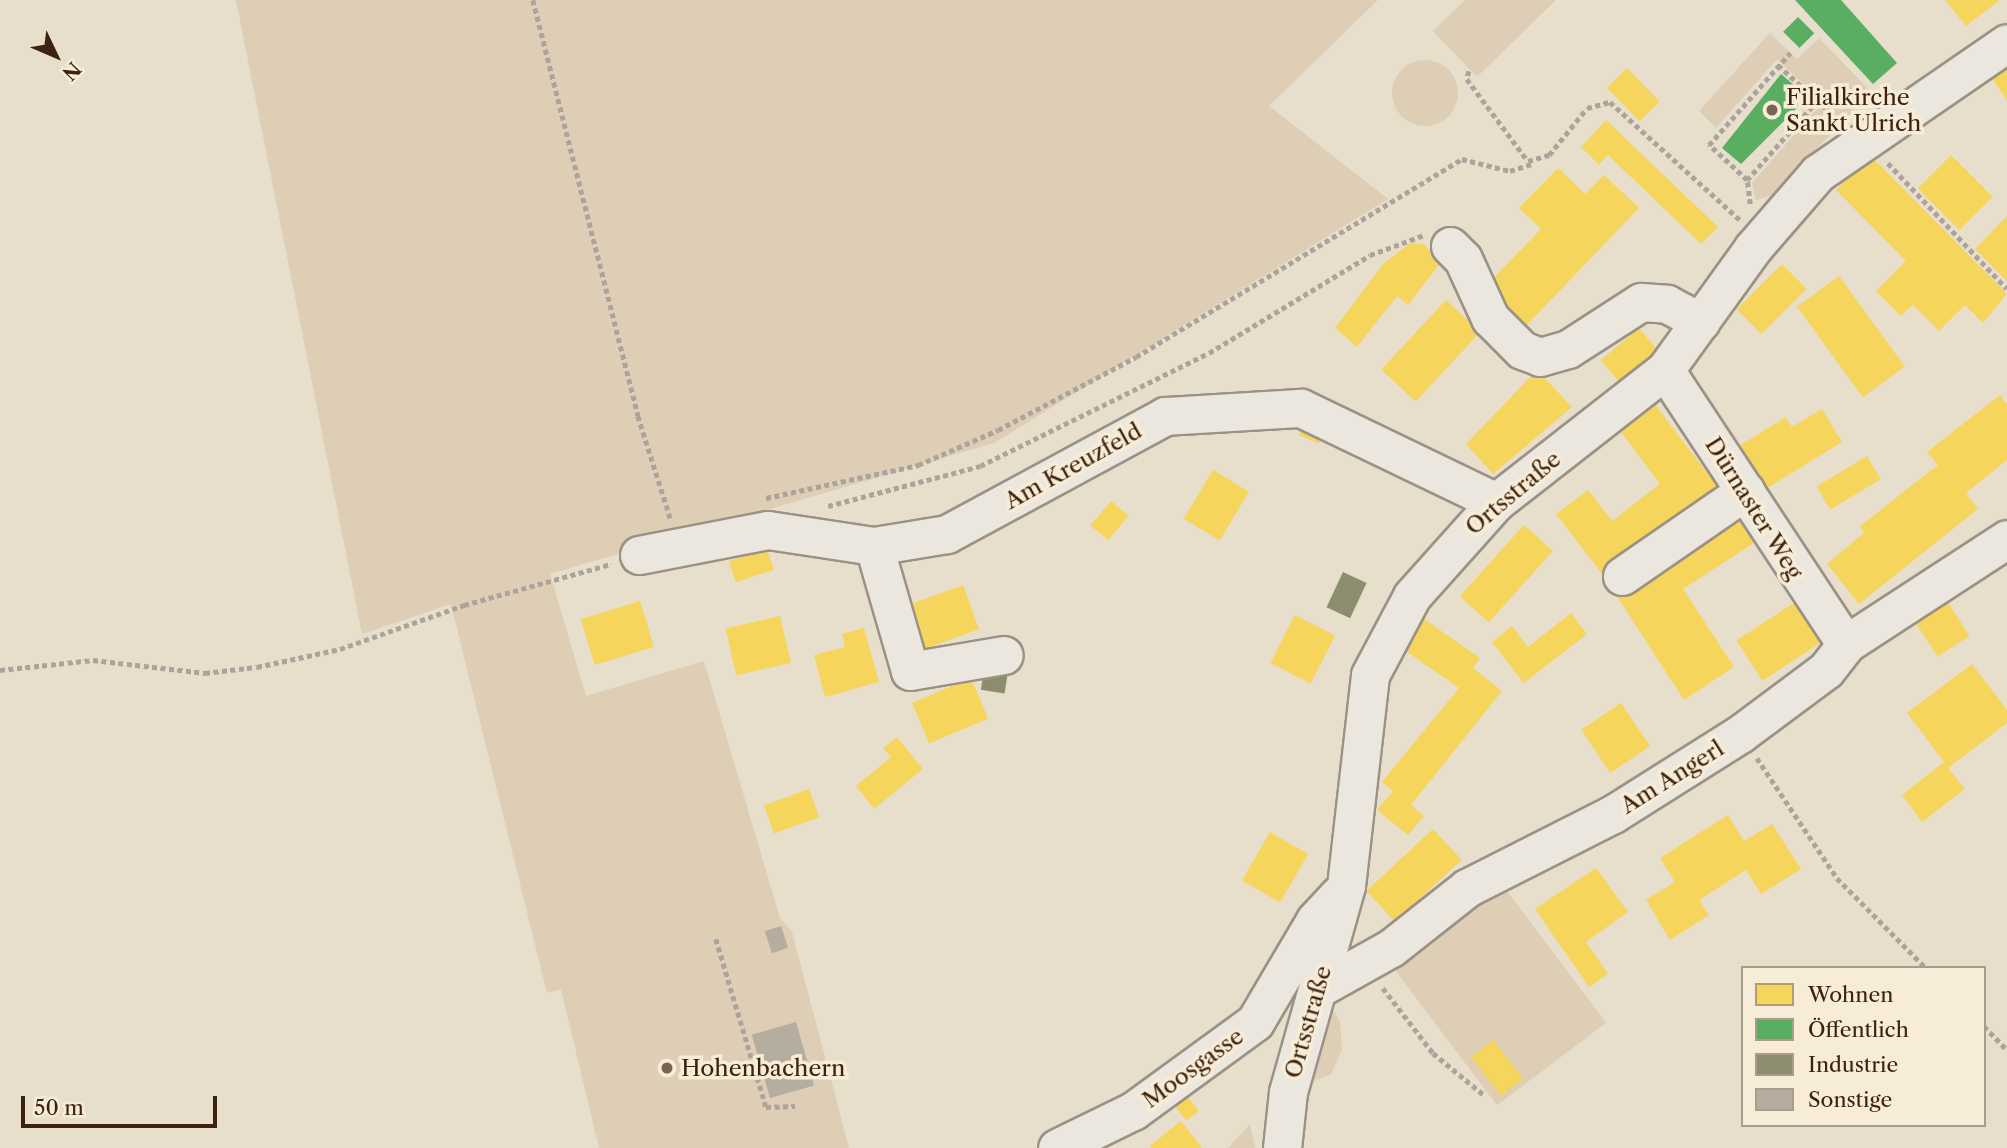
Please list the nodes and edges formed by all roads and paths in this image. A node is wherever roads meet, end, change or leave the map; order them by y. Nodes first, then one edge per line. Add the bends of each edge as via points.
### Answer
1 (533, 0) edge
2 (2007, 43) edge
3 (1790, 53) dead end
4 (1778, 65) junction
5 (1469, 71) dead end
6 (1817, 101) junction
7 (1862, 138) junction
8 (1535, 163) junction
9 (1747, 180) junction
10 (1764, 237) junction
11 (1450, 246) joint
12 (2007, 289) edge
13 (1701, 322) junction
14 (1665, 370) junction
15 (1745, 491) junction
16 (760, 500) dead end
17 (1496, 502) junction
18 (812, 510) dead end
19 (678, 522) dead end
20 (2007, 539) edge
21 (874, 546) junction
22 (639, 555) joint
23 (1622, 576) dead end
24 (1846, 644) junction
25 (1004, 655) dead end
26 (0, 670) edge
27 (1740, 734) junction
28 (1346, 886) junction
29 (716, 939) dead end
30 (1363, 962) junction
31 (1924, 966) edge
32 (1319, 988) junction
33 (1986, 1029) edge
34 (2007, 1049) edge
35 (1483, 1094) dead end
36 (795, 1106) dead end
37 (1057, 1148) edge
38 (1282, 1148) edge

1 - 19 path via 661,502
2 - 7 street, Ortsstraße
3 - 4 path
4 - 6 path
4 - 9 path via 1709,145
5 - 8 path via 1467,79
6 - 7 path
6 - 9 path
7 - 10 street, Ortsstraße via 1818,173
7 - 12 path
8 - 10 path via 1566,137 1587,108 1610,102
8 - 16 path via 1510,170 1462,159 1136,357 998,430 918,465
9 - 10 path via 1752,219
10 - 13 street, Ortsstraße
11 - 13 street via 1464,259 1490,318 1522,350 1539,357 1568,349 1641,302 1667,304
11 - 18 path via 1420,234 1370,255 1209,352 980,466
13 - 14 street, Ortsstraße
14 - 15 street, Dürnaster Weg
14 - 17 street, Ortsstraße
15 - 23 street
15 - 24 street, Dürnaster Weg
17 - 21 street, Am Kreuzfeld via 1301,408 1165,416 947,534
17 - 28 street, Ortsstraße via 1435,565 1376,656
20 - 24 street, Am Angerl
21 - 22 street, Am Kreuzfeld via 768,530
21 - 25 street via 910,671
22 - 26 path via 340,649 257,667 205,673 93,660
24 - 27 street, Am Angerl via 1826,670
27 - 30 street, Am Angerl via 1613,814 1468,888
27 - 31 path via 1837,878
28 - 32 street, Ortsstraße
28 - 37 street, Moosgasse via 1315,920 1255,1022 1133,1111
29 - 36 path via 766,1107
30 - 32 street, Am Angerl
30 - 35 path via 1433,1053
32 - 38 street, Ortsstraße via 1288,1092
33 - 34 path

